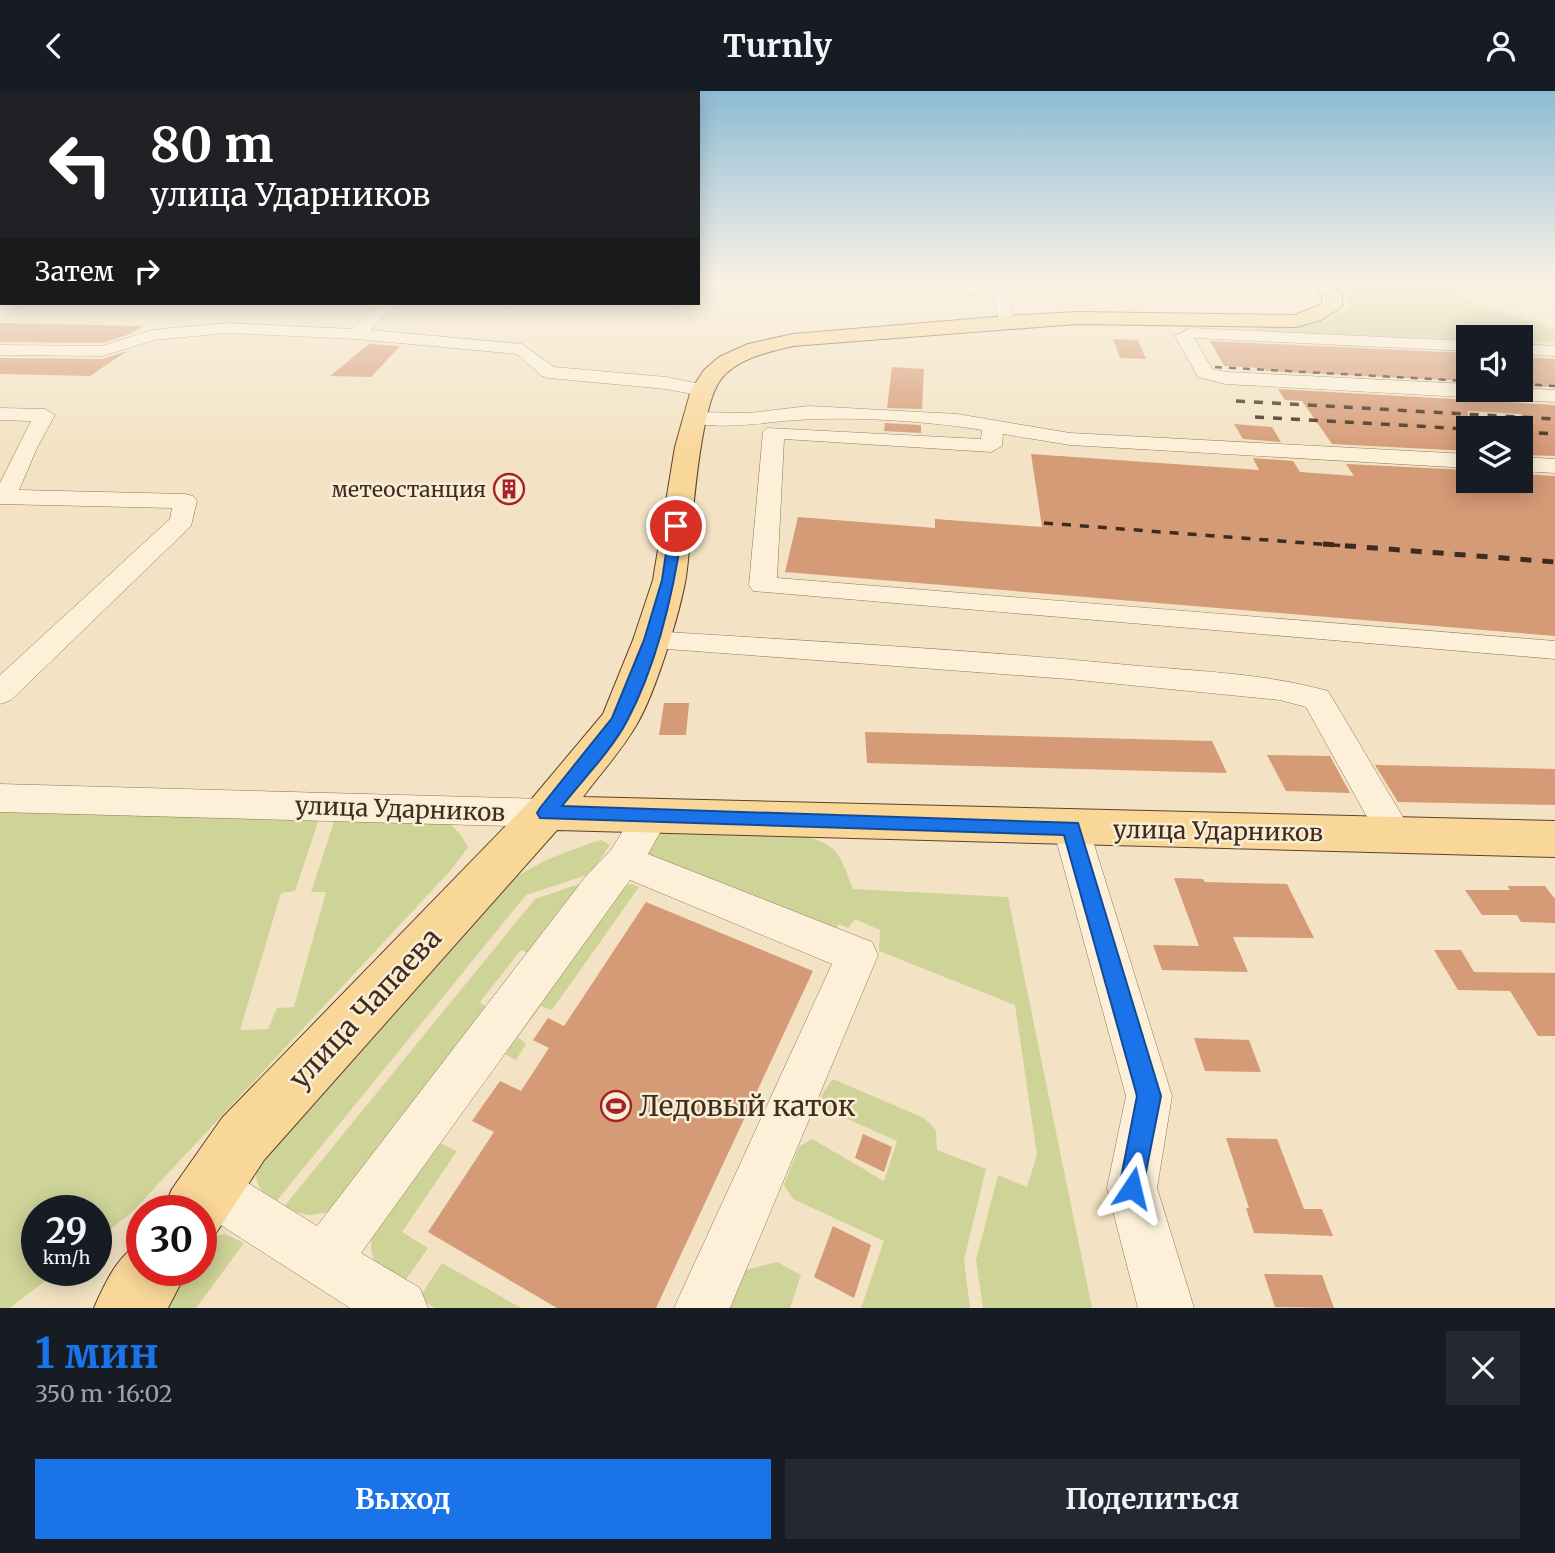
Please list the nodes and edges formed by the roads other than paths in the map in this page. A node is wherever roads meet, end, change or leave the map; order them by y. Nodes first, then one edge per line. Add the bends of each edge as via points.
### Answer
1 (140, 339) edge
2 (409, 339) edge
3 (831, 339) edge
4 (1185, 339) edge
5 (1306, 339) edge
6 (1456, 346) edge
7 (0, 349) edge
8 (1533, 350) edge
9 (1555, 351) edge
10 (1456, 389) edge
11 (703, 390) junction
12 (1533, 394) edge
13 (1555, 395) edge
14 (0, 414) edge
15 (696, 418) junction
16 (993, 426) junction
17 (1456, 460) edge
18 (1533, 465) edge
19 (1555, 467) edge
20 (0, 496) edge
21 (651, 640) junction
22 (1555, 650) edge
23 (0, 693) edge
24 (0, 798) edge
25 (546, 813) junction
26 (652, 815) junction
27 (1071, 828) junction
28 (1395, 834) junction
29 (1555, 839) edge
30 (624, 861) junction
31 (205, 1195) edge
32 (217, 1208) edge
33 (324, 1261) junction
34 (143, 1286) edge
35 (128, 1308) edge
36 (400, 1308) edge
37 (702, 1308) edge
38 (1166, 1308) edge

1 - 7 street via 103,351
2 - 11 street via 522,349 549,372
3 - 11 main road via 777,344 727,362
4 - 10 street via 1205,373 1226,378
5 - 6 street
8 - 9 street
11 - 15 main road, улица Чапаева
12 - 13 street
14 - 20 street via 45,415 13,484
15 - 16 street via 749,419 809,412
15 - 21 main road, улица Чапаева via 668,580
16 - 17 street via 1070,439
16 - 22 street via 991,446 774,432 763,585
18 - 19 street
20 - 23 street via 185,501 182,521
21 - 25 main road, улица Чапаева via 620,720
21 - 28 street via 1068,669 1280,691 1317,699
24 - 25 street, улица Ударников
25 - 26 main road, улица Ударников
25 - 31 main road, улица Чапаева via 243,1139
26 - 27 main road, улица Ударников
26 - 30 street
27 - 28 main road, улица Ударников
27 - 38 street via 1149,1096 1132,1188
28 - 29 main road, улица Ударников
30 - 33 street
30 - 37 street via 857,955
32 - 33 street
33 - 36 street
34 - 35 main road

